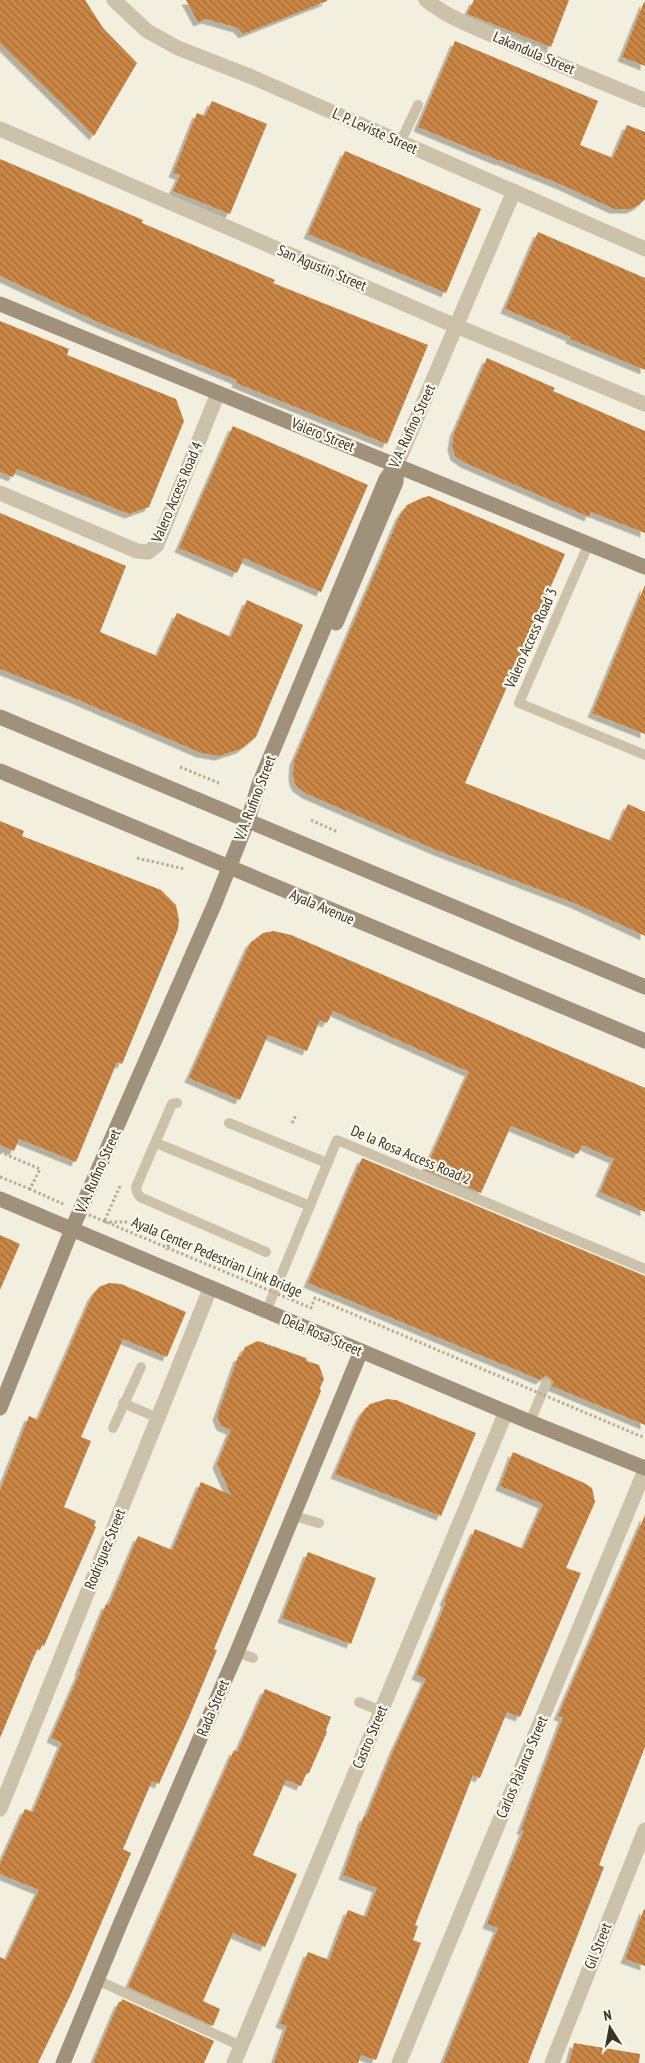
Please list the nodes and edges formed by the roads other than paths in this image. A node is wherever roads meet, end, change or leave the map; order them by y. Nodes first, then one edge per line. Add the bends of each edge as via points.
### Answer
1 (114, 0) edge
2 (426, 0) edge
3 (645, 100) edge
4 (418, 105) dead end
5 (0, 129) edge
6 (400, 143) junction
7 (514, 192) junction
8 (644, 244) edge
9 (0, 304) edge
10 (456, 326) junction
11 (218, 393) junction
12 (645, 404) edge
13 (397, 464) junction
14 (0, 493) edge
15 (589, 543) junction
16 (645, 566) edge
17 (0, 717) edge
18 (645, 755) edge
19 (0, 771) edge
20 (248, 820) junction
21 (229, 868) junction
22 (645, 987) edge
23 (645, 1041) edge
24 (178, 1103) dead end
25 (229, 1123) dead end
26 (156, 1143) junction
27 (327, 1163) junction
28 (0, 1199) edge
29 (310, 1206) junction
30 (72, 1229) junction
31 (266, 1252) dead end
32 (645, 1269) edge
33 (210, 1289) junction
34 (266, 1312) junction
35 (360, 1351) junction
36 (141, 1368) dead end
37 (546, 1383) dead end
38 (124, 1404) junction
39 (0, 1408) edge
40 (506, 1412) junction
41 (158, 1418) junction
42 (530, 1422) junction
43 (114, 1428) dead end
44 (645, 1469) edge
45 (294, 1516) junction
46 (319, 1523) dead end
47 (237, 1652) junction
48 (253, 1658) dead end
49 (359, 1702) dead end
50 (381, 1711) junction
51 (0, 1810) edge
52 (645, 1830) edge
53 (97, 1980) junction
54 (241, 2046) junction
55 (63, 2063) edge
56 (234, 2063) edge
57 (399, 2063) edge
58 (552, 2063) edge

1 - 6 street, L. P. Leviste Street via 147,31 178,48
2 - 3 street, Lakandula Street via 475,28
4 - 6 lane
5 - 10 street, San Agustin Street
6 - 7 street, L. P. Leviste Street
7 - 8 street, L. P. Leviste Street
7 - 10 street, V. A. Rufino Street
9 - 11 street, Valero Street
10 - 12 street, San Agustin Street
10 - 13 street, V. A. Rufino Street
11 - 13 street, Valero Street
11 - 14 street, Valero Access Road 4 via 157,545 148,552
13 - 15 street, Valero Street
13 - 20 street, V. A. Rufino Street via 386,479 352,557 259,784
15 - 16 street, Valero Street
15 - 18 lane, Valero Access Road 3 via 519,703
17 - 20 street
19 - 21 street, Ayala Avenue
20 - 21 street, V. A. Rufino Street
20 - 22 street
21 - 23 street, Ayala Avenue
21 - 30 street, V. A. Rufino Street
24 - 26 lane via 172,1104
25 - 27 lane
26 - 29 lane
26 - 31 lane via 136,1187 140,1197
27 - 29 lane, De la Rosa Access Road 2
27 - 32 lane, De la Rosa Access Road 2 via 337,1140
28 - 30 street, Dela Rosa Street
29 - 34 lane, De la Rosa Access Road 2
30 - 33 street, Dela Rosa Street
30 - 39 street, V. A. Rufino Street
33 - 34 street, Dela Rosa Street
33 - 41 street, Rodriguez Street
34 - 35 street, Dela Rosa Street
35 - 40 street, Dela Rosa Street
35 - 45 street, Rada Street
36 - 38 lane
37 - 42 lane
38 - 41 lane
38 - 43 lane
40 - 42 street, Dela Rosa Street
40 - 50 street, Castro Street
41 - 51 street, Rodriguez Street
42 - 44 street, Dela Rosa Street
44 - 57 street, Carlos Palanca Street
45 - 46 lane
45 - 47 street, Rada Street
47 - 48 lane
47 - 53 street, Rada Street
49 - 50 lane
50 - 54 street, Castro Street
52 - 58 street, Gil Street
53 - 54 lane
53 - 55 street, Rada Street
54 - 56 street, Castro Street

